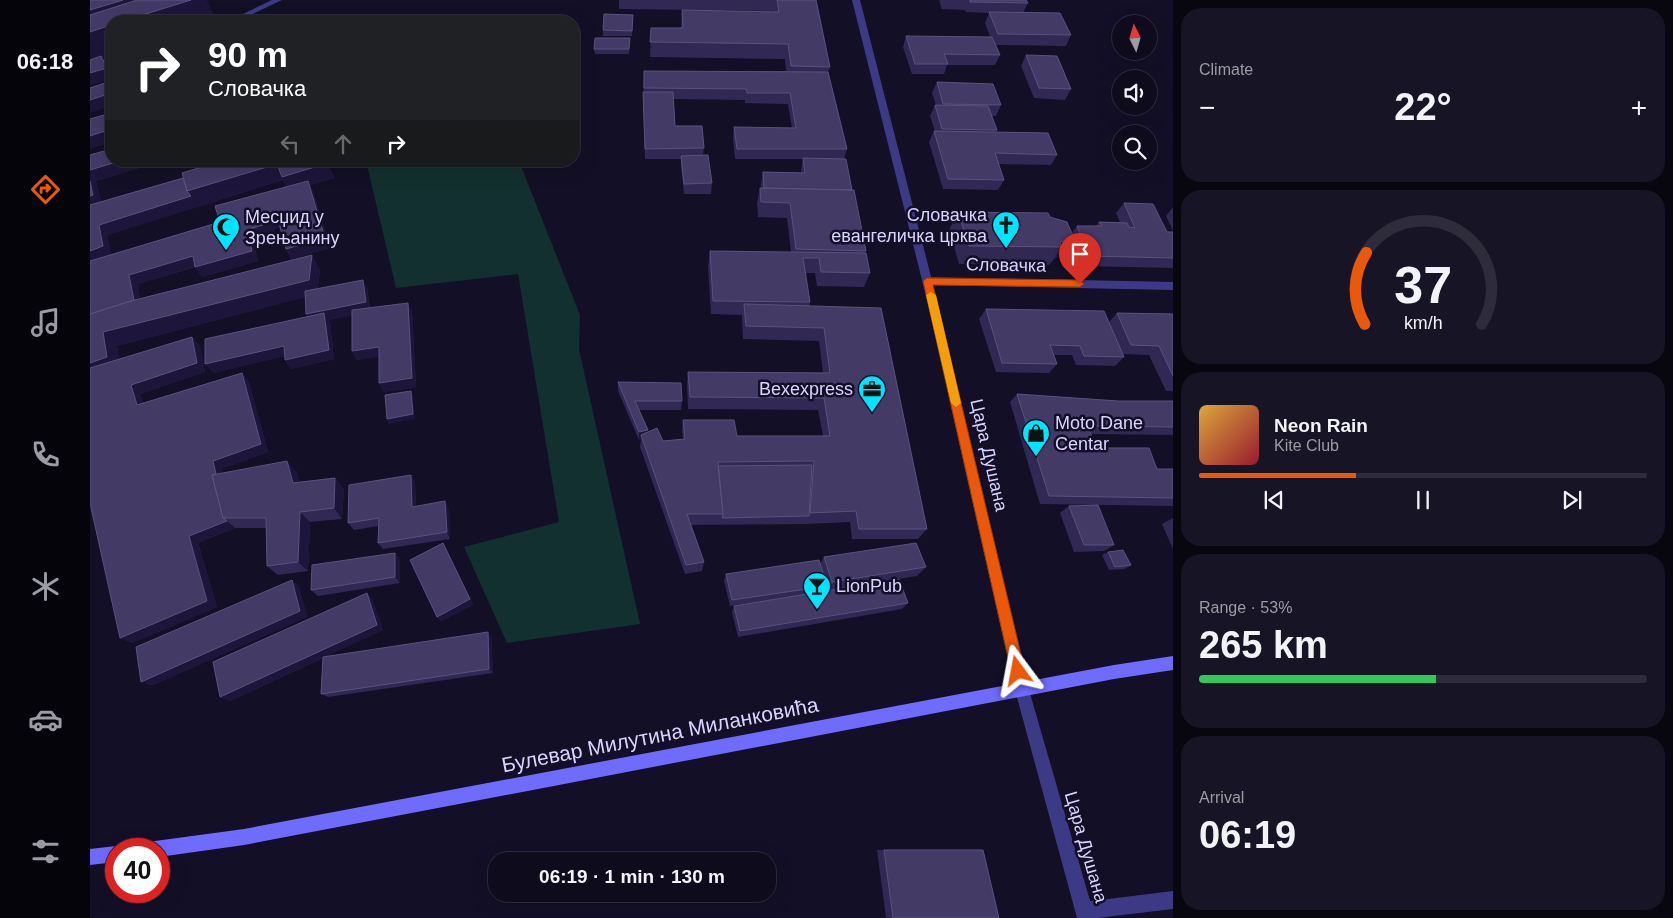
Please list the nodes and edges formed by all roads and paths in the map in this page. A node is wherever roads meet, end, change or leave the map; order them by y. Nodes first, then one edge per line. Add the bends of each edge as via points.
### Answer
1 (278, 0) edge
2 (856, 0) edge
3 (245, 15) edge
4 (927, 281) junction
5 (1173, 286) edge
6 (1173, 663) edge
7 (1022, 690) junction
8 (170, 847) edge
9 (105, 856) edge
10 (90, 858) edge
11 (1173, 900) edge
12 (1085, 915) edge

1 - 3 street
2 - 4 street, Цара Душана
4 - 5 street, Словачка
4 - 7 street, Цара Душана
6 - 7 main road, Булевар Милутина Миланковића
7 - 8 main road, Булевар Милутина Миланковића via 244,837
7 - 12 street, Цара Душана
9 - 10 main road
11 - 12 street

